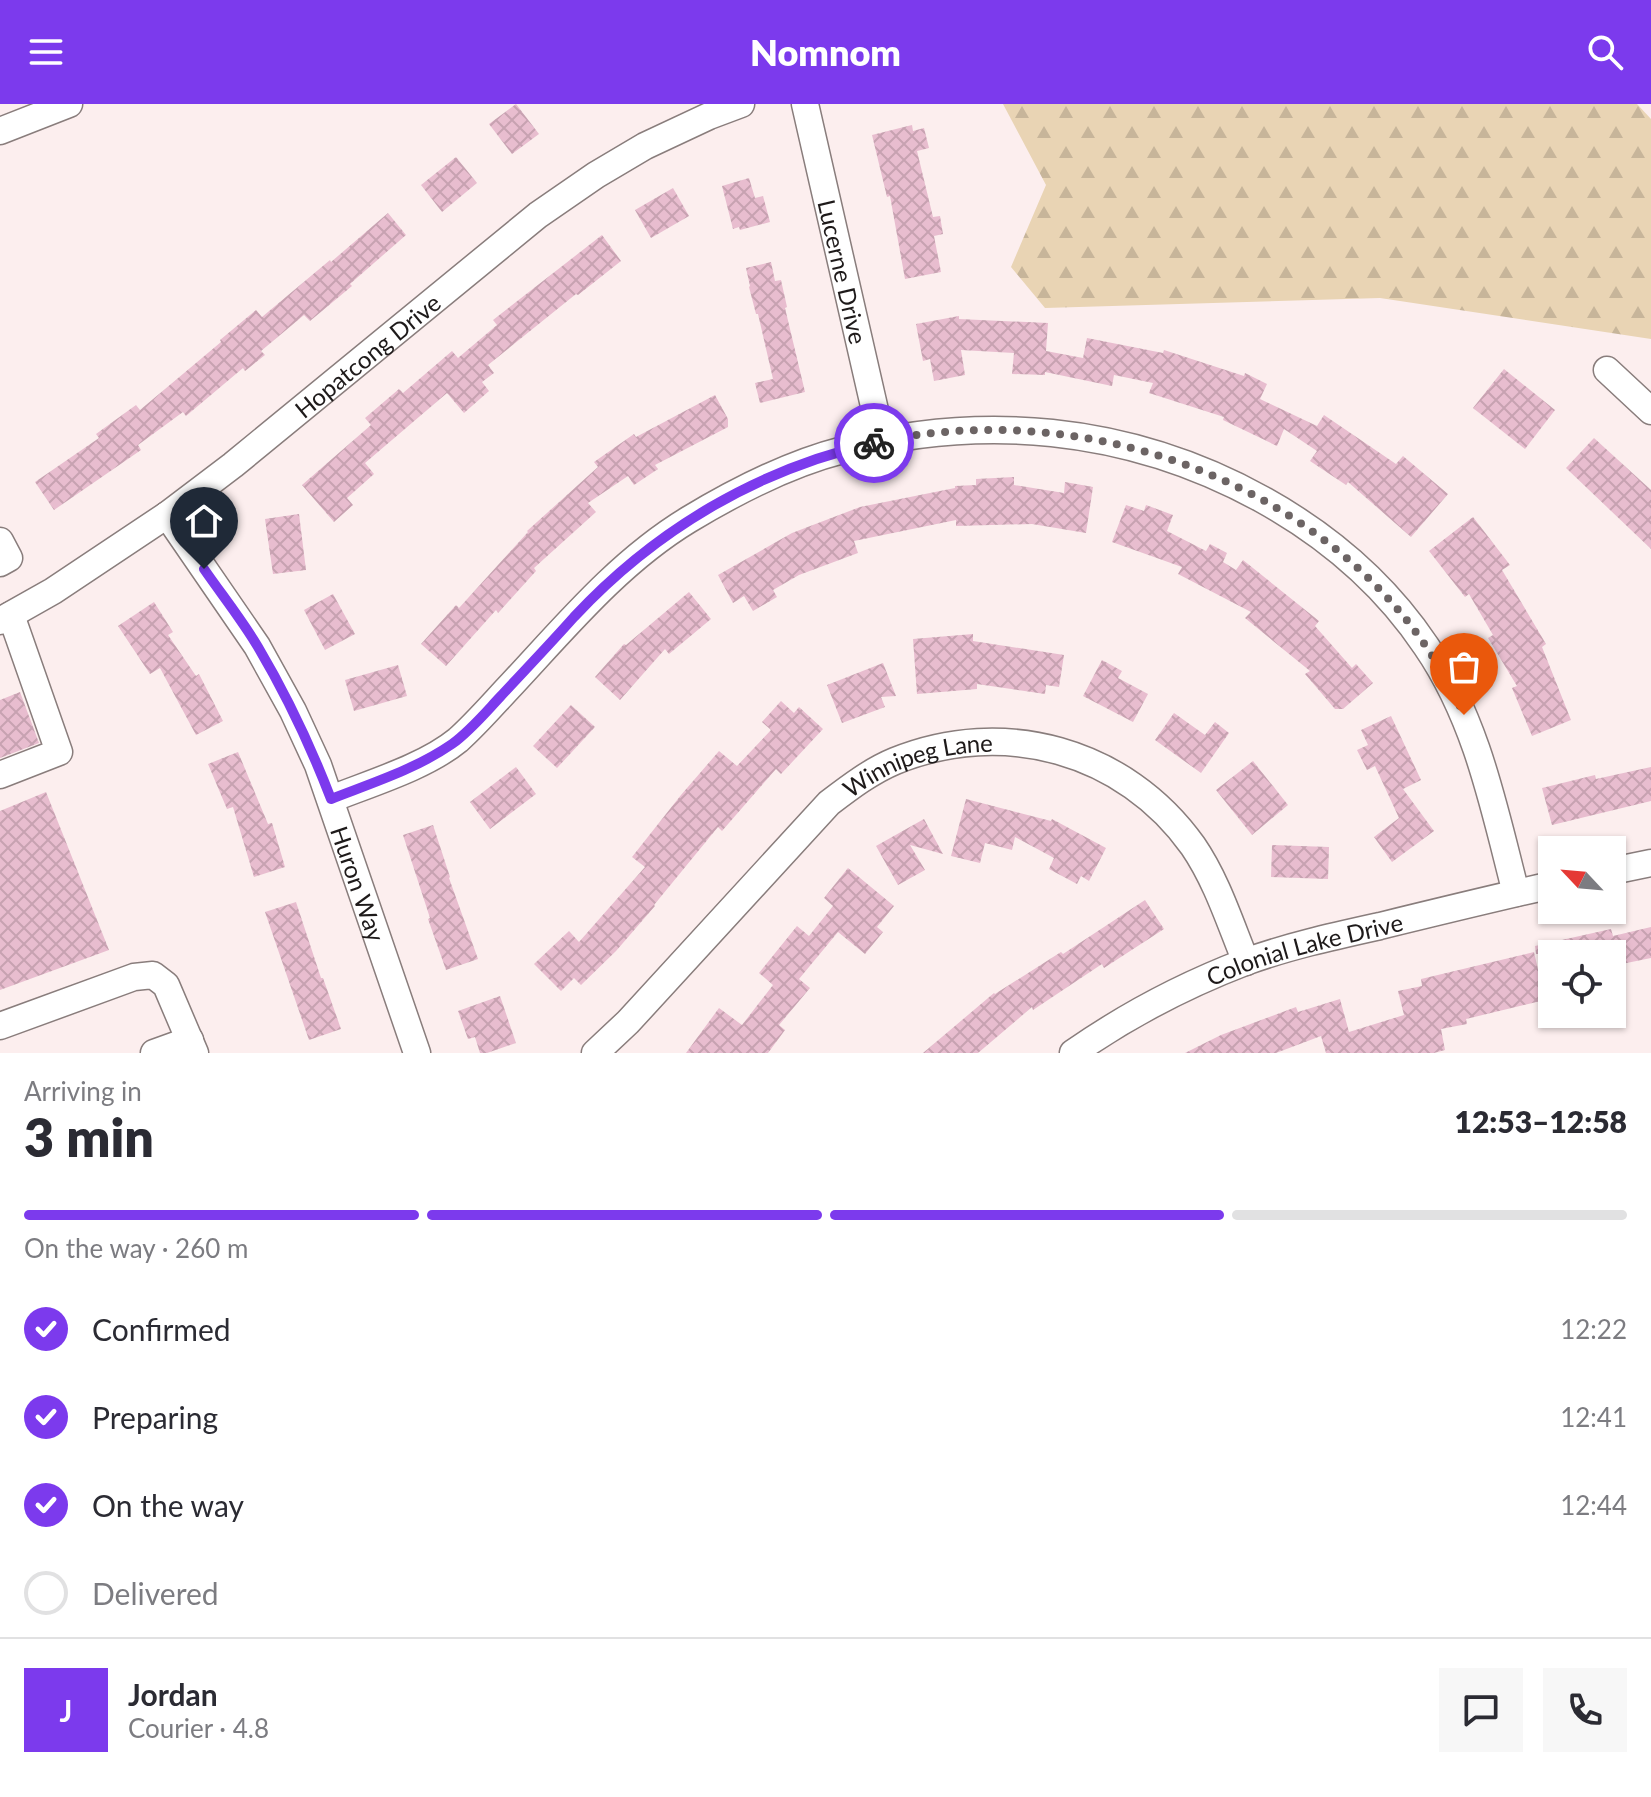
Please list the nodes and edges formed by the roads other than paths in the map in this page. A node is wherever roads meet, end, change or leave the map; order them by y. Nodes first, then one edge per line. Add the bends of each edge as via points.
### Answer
1 (69, 104) edge
2 (741, 104) edge
3 (805, 104) edge
4 (0, 131) edge
5 (1607, 370) dead end
6 (1651, 411) edge
7 (882, 441) junction
8 (167, 515) junction
9 (0, 541) edge
10 (0, 563) edge
11 (6, 618) edge
12 (0, 775) edge
13 (331, 799) junction
14 (1651, 863) edge
15 (1626, 868) edge
16 (1538, 888) edge
17 (1516, 893) junction
18 (1246, 962) junction
19 (0, 1026) edge
20 (192, 1046) edge
21 (154, 1053) edge
22 (417, 1053) edge
23 (595, 1053) edge
24 (1073, 1053) edge

1 - 4 street
2 - 8 street, Hopatcong Drive via 645,146 538,215
3 - 7 street, Lucerne Drive
5 - 6 street
7 - 13 street via 790,467 683,523 598,592 456,742 428,760
7 - 17 street via 994,430 1110,442 1221,479 1322,538 1395,605 1454,691 1474,739
8 - 11 street, Hopatcong Drive
8 - 13 street, Huron Way via 257,646 293,711
9 - 10 street via 9,558
11 - 12 street via 59,752
13 - 22 street, Huron Way
14 - 15 street
16 - 17 street, Colonial Lake Drive
17 - 18 street, Colonial Lake Drive
18 - 23 street, Winnipeg Lane via 1193,847 1140,791 1073,755 1002,741 963,743 893,761 829,803
18 - 24 street, Colonial Lake Drive via 1155,1003
19 - 20 street via 134,977 153,975 166,985
20 - 21 street

